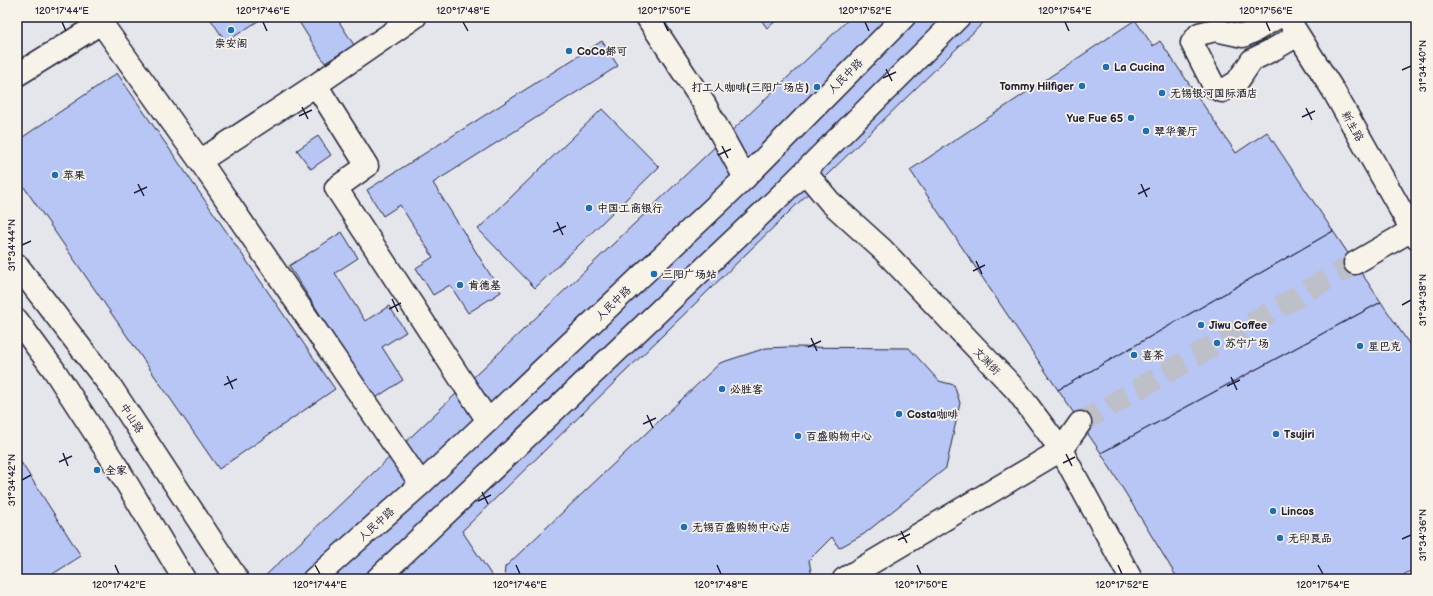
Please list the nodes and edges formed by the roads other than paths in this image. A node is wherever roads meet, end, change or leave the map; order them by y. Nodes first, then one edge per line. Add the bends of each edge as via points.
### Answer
1 (415, 17) edge
2 (647, 17) edge
3 (904, 17) edge
4 (959, 17) edge
5 (1278, 17) edge
6 (101, 19) edge
7 (1293, 26) edge
8 (17, 75) edge
9 (316, 85) junction
10 (200, 161) junction
11 (805, 172) junction
12 (745, 178) junction
13 (1414, 234) edge
14 (1355, 263) tunnel mouth
15 (17, 265) edge
16 (17, 320) edge
17 (488, 421) junction
18 (1080, 423) tunnel mouth
19 (1061, 450) junction
20 (421, 484) junction
21 (184, 579) edge
22 (237, 579) edge
23 (314, 579) edge
24 (377, 579) edge
25 (844, 579) edge
26 (1131, 579) edge

1 - 9 main road
2 - 12 main road via 705,104
3 - 12 main road, 人民中路
4 - 11 main road
5 - 7 main road via 1243,36 1215,30 1199,34 1192,43 1214,88 1222,91 1237,82 1252,60
6 - 8 main road
6 - 10 main road
7 - 13 main road, 新生路 via 1334,90
9 - 10 main road
9 - 17 main road via 367,166 336,188
10 - 20 main road
11 - 19 main road, 文渊街 via 830,202 883,250 1017,391
11 - 24 main road
12 - 17 main road, 人民中路
13 - 14 main road
15 - 22 main road, 中山路 via 111,387
16 - 21 main road via 54,370 117,467
17 - 20 main road, 人民中路
18 - 19 main road
19 - 25 main road
19 - 26 main road, 文渊街
20 - 23 main road, 人民中路

